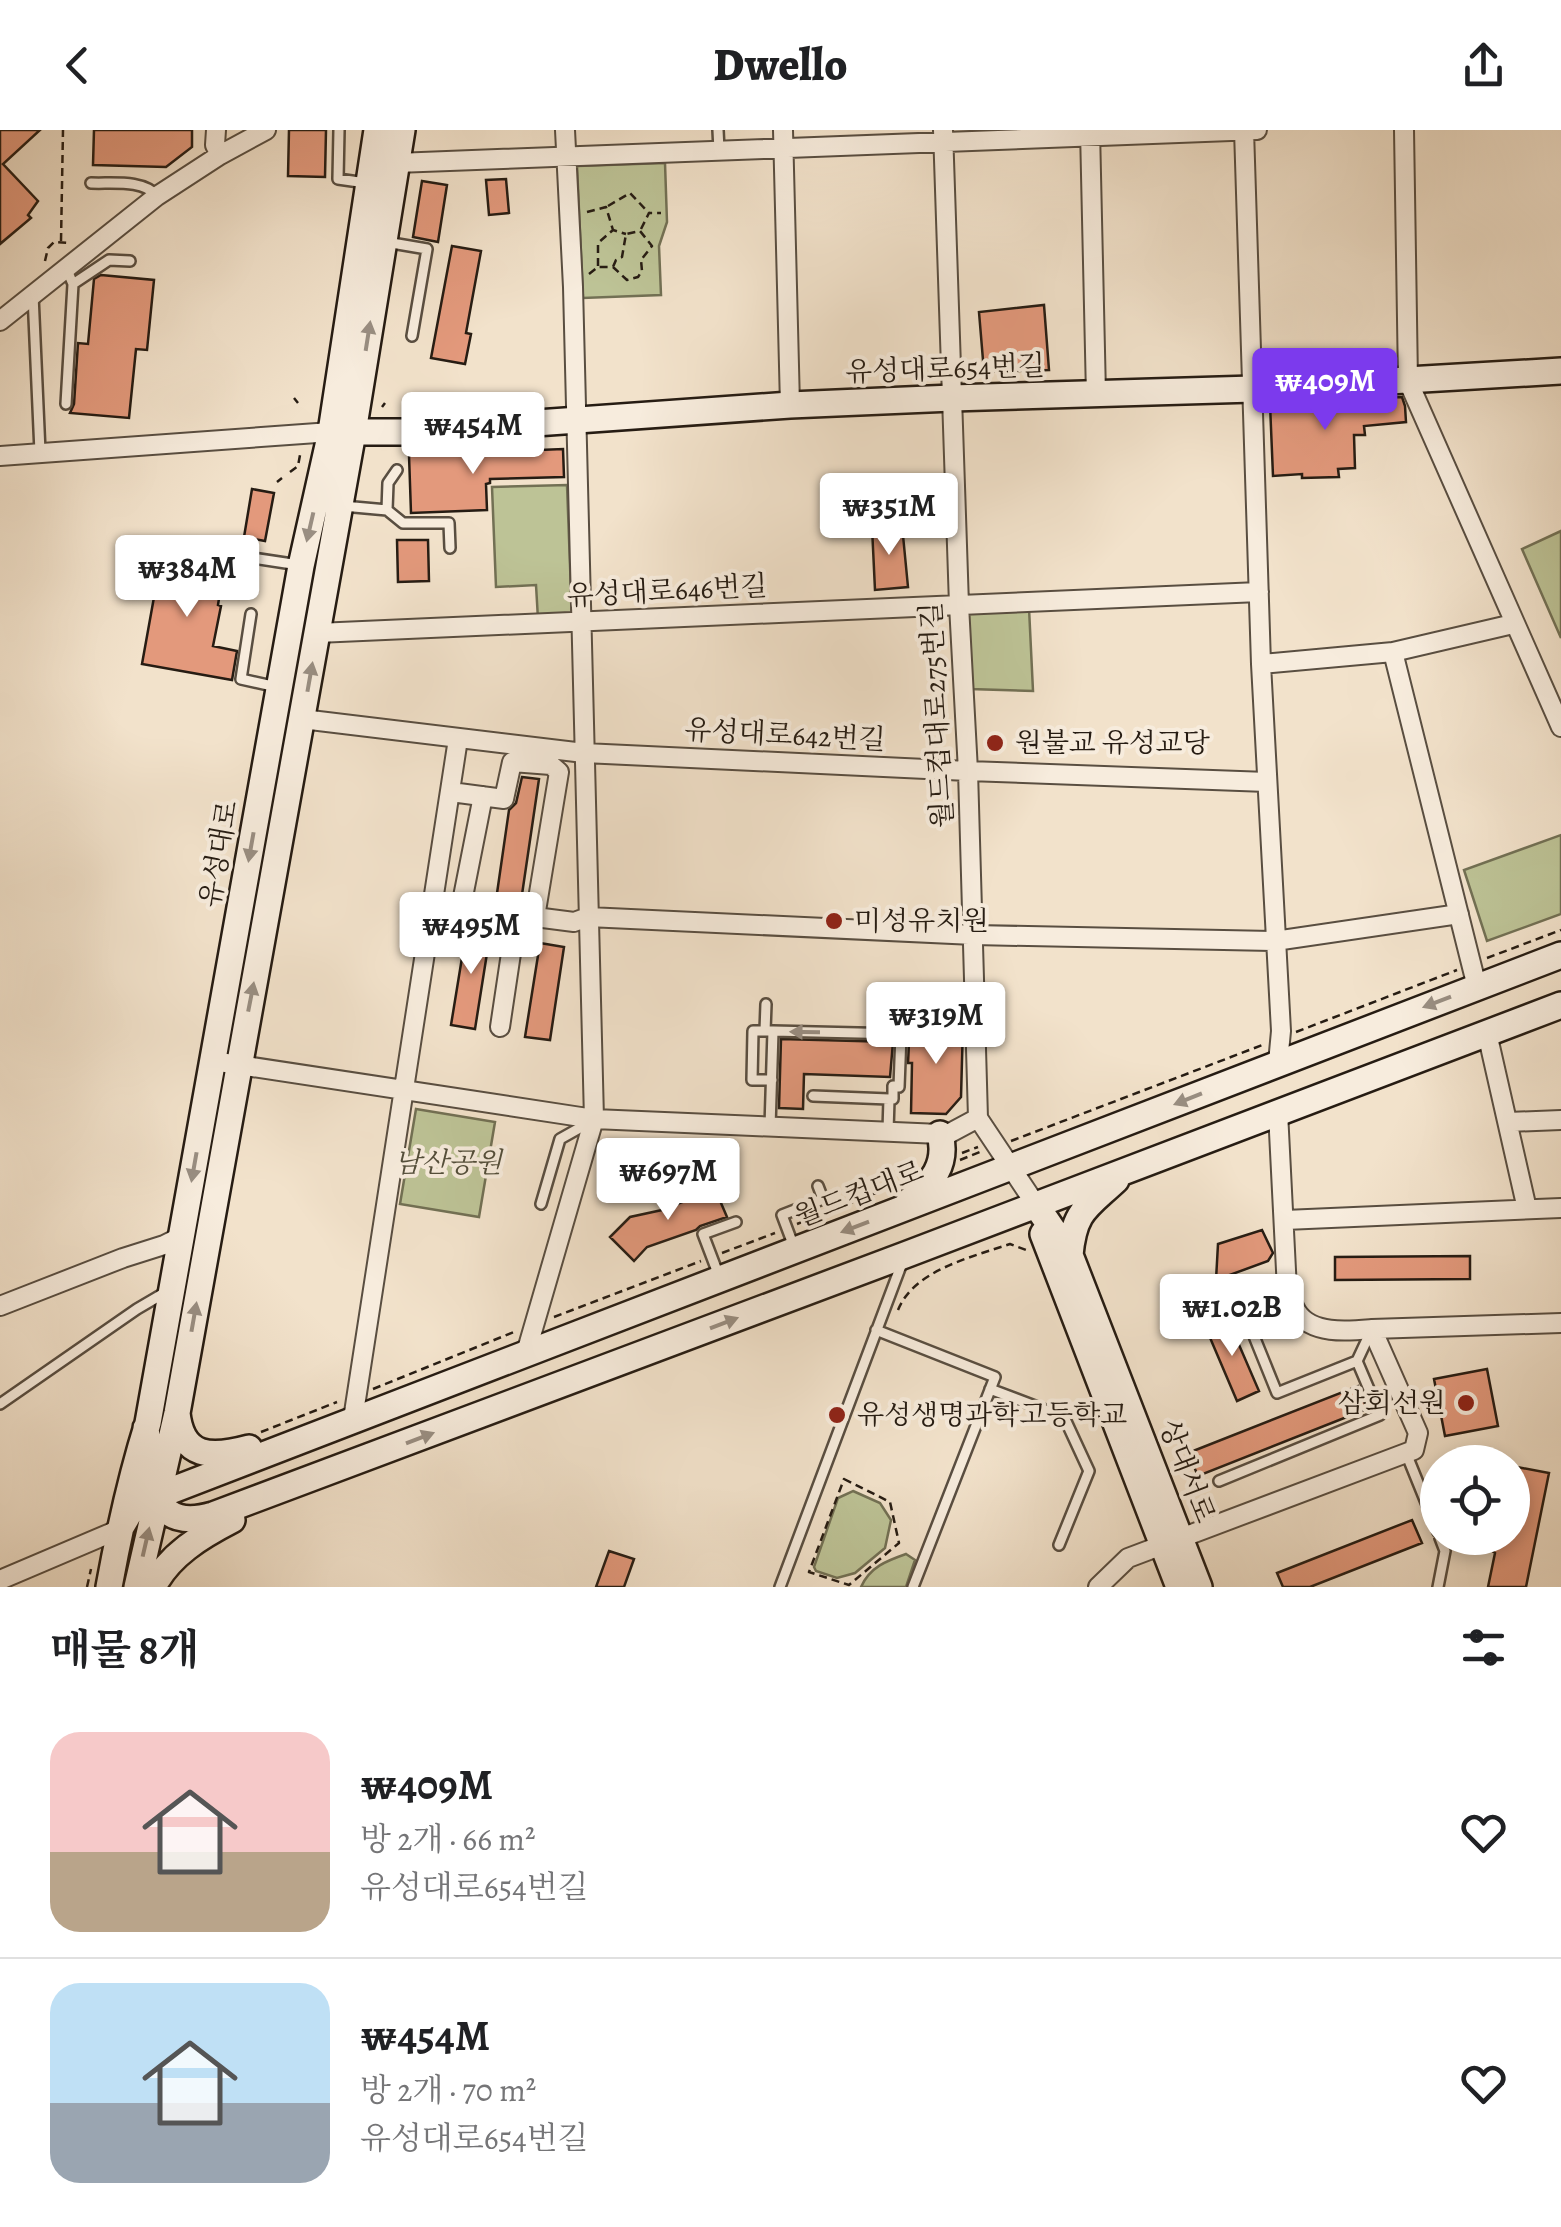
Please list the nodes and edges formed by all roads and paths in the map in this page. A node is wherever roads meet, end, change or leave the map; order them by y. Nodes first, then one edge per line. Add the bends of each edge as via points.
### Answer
1 (62, 130) edge
2 (216, 130) edge
3 (266, 130) edge
4 (339, 130) edge
5 (378, 130) edge
6 (402, 130) edge
7 (565, 130) edge
8 (718, 130) edge
9 (1244, 130) edge
10 (1257, 130) edge
11 (1404, 130) edge
12 (1090, 133) edge
13 (943, 136) edge
14 (783, 139) edge
15 (719, 150) junction
16 (220, 155) junction
17 (566, 156) junction
18 (396, 162) junction
19 (90, 183) dead end
20 (369, 184) junction
21 (158, 196) junction
22 (606, 207) junction
23 (649, 213) junction
24 (661, 213) dead end
25 (569, 216) junction
26 (613, 230) junction
27 (640, 231) junction
28 (626, 234) junction
29 (60, 241) junction
30 (383, 242) junction
31 (75, 246) dead end
32 (130, 261) dead end
33 (45, 264) dead end
34 (614, 266) junction
35 (598, 267) junction
36 (70, 277) junction
37 (572, 287) junction
38 (34, 295) junction
39 (0, 322) edge
40 (412, 336) dead end
41 (1561, 371) edge
42 (1408, 381) junction
43 (1252, 390) junction
44 (1096, 394) junction
45 (952, 398) junction
46 (66, 404) dead end
47 (790, 405) junction
48 (576, 421) junction
49 (342, 432) junction
50 (40, 454) junction
51 (300, 455) dead end
52 (0, 456) edge
53 (397, 470) dead end
54 (290, 472) dead end
55 (282, 478) dead end
56 (277, 482) dead end
57 (340, 506) junction
58 (388, 510) junction
59 (139, 547) dead end
60 (450, 548) dead end
61 (301, 566) junction
62 (1259, 592) junction
63 (959, 604) junction
64 (251, 614) dead end
65 (582, 623) junction
66 (1514, 624) junction
67 (317, 633) junction
68 (1392, 652) junction
69 (1261, 664) junction
70 (280, 687) junction
71 (302, 719) junction
72 (1561, 726) edge
73 (458, 739) junction
74 (584, 752) junction
75 (968, 771) junction
76 (1267, 782) junction
77 (451, 792) junction
78 (483, 796) junction
79 (1460, 914) junction
80 (460, 917) dead end
81 (535, 917) junction
82 (588, 918) junction
83 (1561, 930) edge
84 (974, 935) junction
85 (1274, 941) junction
86 (1561, 956) edge
87 (1491, 957) dead end
88 (1455, 971) dead end
89 (1478, 987) junction
90 (766, 1004) dead end
91 (1561, 1005) edge
92 (500, 1027) dead end
93 (1309, 1027) dead end
94 (769, 1031) junction
95 (1487, 1033) junction
96 (1270, 1054) junction
97 (226, 1063) junction
98 (772, 1080) junction
99 (404, 1090) junction
100 (814, 1096) dead end
101 (889, 1099) junction
102 (1278, 1112) junction
103 (978, 1118) junction
104 (594, 1119) junction
105 (1561, 1120) edge
106 (1508, 1122) junction
107 (770, 1127) junction
108 (888, 1131) junction
109 (1018, 1139) dead end
110 (945, 1146) junction
111 (948, 1164) dead end
112 (1012, 1168) junction
113 (1127, 1170) junction
114 (907, 1181) dead end
115 (818, 1186) dead end
116 (542, 1204) dead end
117 (1036, 1205) junction
118 (1561, 1208) edge
119 (1527, 1210) junction
120 (896, 1211) junction
121 (1284, 1220) junction
122 (736, 1222) dead end
123 (981, 1226) junction
124 (774, 1233) dead end
125 (182, 1236) junction
126 (796, 1237) junction
127 (741, 1246) dead end
128 (1053, 1255) junction
129 (905, 1256) junction
130 (681, 1268) dead end
131 (720, 1278) junction
132 (172, 1288) junction
133 (1239, 1299) dead end
134 (0, 1306) edge
135 (898, 1312) dead end
136 (561, 1314) dead end
137 (1561, 1323) edge
138 (1372, 1329) junction
139 (876, 1330) junction
140 (524, 1341) junction
141 (1357, 1362) junction
142 (374, 1388) dead end
143 (990, 1389) junction
144 (0, 1404) edge
145 (349, 1409) junction
146 (177, 1412) junction
147 (146, 1428) junction
148 (326, 1430) junction
149 (258, 1432) dead end
150 (1406, 1453) junction
151 (329, 1472) junction
152 (844, 1479) joint
153 (1218, 1480) dead end
154 (1420, 1488) edge
155 (167, 1492) junction
156 (120, 1529) junction
157 (1171, 1541) junction
158 (1059, 1545) dead end
159 (1444, 1555) edge
160 (100, 1579) edge
161 (0, 1580) edge
162 (87, 1587) edge
163 (136, 1587) edge
164 (154, 1587) edge
165 (780, 1587) edge
166 (913, 1587) edge
167 (1098, 1587) edge
168 (1179, 1587) edge
169 (1199, 1587) edge
170 (1438, 1587) edge

1 - 29 path
2 - 16 street
3 - 16 street
4 - 20 lane via 338,178
5 - 20 street, 유성대로
6 - 18 street, 유성대로
7 - 17 street
8 - 15 lane
9 - 10 street
9 - 12 street
9 - 43 street
11 - 42 street
12 - 13 street
12 - 44 street
13 - 14 street
13 - 45 street, 월드컵대로275번길
14 - 15 street
14 - 47 street
15 - 17 street
16 - 21 street
17 - 18 street
17 - 25 street
18 - 30 street, 유성대로
19 - 21 lane via 140,186
20 - 49 street, 유성대로
21 - 36 street
22 - 23 path via 630,193
22 - 25 path
22 - 26 path
23 - 24 path
23 - 27 path
25 - 37 street
26 - 28 path
26 - 35 path via 598,243
27 - 28 path
27 - 34 path via 652,246 638,278 627,280
28 - 34 path
29 - 31 path
29 - 33 path via 48,248
30 - 40 lane via 427,249
49 -> 30 street, 유성대로
32 - 36 lane via 109,260
34 - 35 path
35 - 37 path
36 - 38 street
36 - 46 lane
37 - 48 street
38 - 39 street
38 - 50 lane
41 - 42 street, 유성대로654번길
42 - 43 street, 유성대로654번길
42 - 66 street
43 - 44 street, 유성대로654번길
43 - 62 street
44 - 45 street, 유성대로654번길
45 - 47 street, 유성대로654번길
45 - 63 street, 월드컵대로275번길
47 - 48 street, 유성대로654번길
48 - 49 street, 유성대로654번길
48 - 65 street
49 - 50 street
49 - 57 street, 유성대로
49 -> 61 street, 유성대로
50 - 52 street
51 - 54 path
53 - 58 lane via 388,483
55 - 56 path
57 - 58 lane
57 - 67 street, 유성대로
58 - 60 lane via 404,523 449,523
59 - 61 lane
61 - 70 street, 유성대로
62 - 63 street, 유성대로646번길
62 - 69 street
63 - 65 street, 유성대로646번길
63 - 75 street, 월드컵대로275번길
64 - 70 lane via 240,678
65 - 67 street, 유성대로646번길
65 - 74 street
66 - 68 street
66 - 72 street
71 -> 67 street, 유성대로
68 - 69 street
68 - 79 street
69 - 76 street
70 -> 97 street, 유성대로
71 - 73 street, 유성대로642번길
97 -> 71 street, 유성대로
73 - 74 street, 유성대로642번길
73 - 77 street
74 - 75 street, 유성대로642번길
74 - 82 street
75 - 76 street, 유성대로642번길
75 - 84 street, 월드컵대로275번길
76 - 85 street
77 - 78 street
77 - 99 street
78 - 80 street
78 - 81 street via 504,799 512,762 551,765 558,772
79 - 85 street
79 - 89 street
81 - 82 street
81 - 92 street via 513,940
82 - 84 street
82 - 104 street
83 - 87 path
84 - 85 street
84 - 103 street, 월드컵대로275번길
85 - 96 street via 1281,1032
86 - 89 street, 월드컵대로
88 - 93 path
89 -> 96 street, 월드컵대로
90 - 94 lane
91 - 95 street
94 - 98 lane
94 - 98 lane via 753,1031 752,1080
101 -> 94 lane via 899,1086 901,1034
95 - 102 street
95 - 106 street
96 - 109 path
96 -> 112 street, 월드컵대로
97 - 99 street
97 -> 125 street, 유성대로
146 -> 97 street, 유성대로
98 - 107 lane
99 - 104 street
99 - 145 street
100 - 101 lane
101 - 108 lane
102 - 113 street
102 - 121 street
103 - 110 street via 950,1132
103 - 112 street
104 - 107 street
104 - 116 lane via 560,1140
104 - 140 street
105 - 106 street
106 - 119 street
107 - 108 street
108 - 110 street
110 - 111 path via 980,1149
110 - 120 street via 922,1192
112 - 117 street
112 - 120 street, 월드컵대로
113 - 117 street
113 - 128 street via 1086,1206
114 - 126 path
115 - 126 lane via 823,1199 782,1215
117 - 123 street
117 - 128 street, 상대서로
118 - 119 street
119 - 121 street
120 -> 126 street, 월드컵대로
121 - 138 street via 1287,1290 1298,1315 1330,1329
122 - 131 lane via 704,1234
123 - 128 street via 1029,1232
123 - 129 street
124 - 127 path
125 - 132 street, 유성대로
125 - 134 street
126 - 131 street, 월드컵대로
128 - 135 path via 1010,1244 928,1276
128 - 157 street, 상대서로
129 - 139 lane
151 -> 129 street
130 - 136 path
131 - 140 street, 월드컵대로
132 - 144 lane
132 - 147 street, 유성대로
133 - 141 lane via 1277,1393
137 - 138 street
138 - 141 lane
138 - 150 street via 1418,1433 1414,1450
139 - 143 lane via 994,1378
139 - 165 lane
140 - 142 path
140 - 145 street, 월드컵대로
141 - 153 lane via 1380,1415
143 - 158 lane via 1064,1417 1089,1471
143 - 166 lane
145 - 148 street, 월드컵대로
145 - 149 path
146 - 148 street via 188,1443 204,1454
146 - 155 street, 유성대로
147 - 155 street via 151,1479
147 - 156 street, 유성대로
148 - 151 street via 279,1462 287,1477
148 - 155 street, 월드컵대로
150 - 154 lane
150 - 157 street
151 - 155 street via 193,1521 172,1515
151 - 164 street via 188,1546
152 - 152 path via 890,1502 899,1544 849,1586 808,1572
155 - 156 street via 130,1512
163 -> 155 street, 유성대로
156 - 160 street, 유성대로
156 - 161 street
157 - 167 street via 1128,1558
157 - 168 street, 상대서로
157 - 169 street, 상대서로
159 - 170 lane
160 - 162 path

